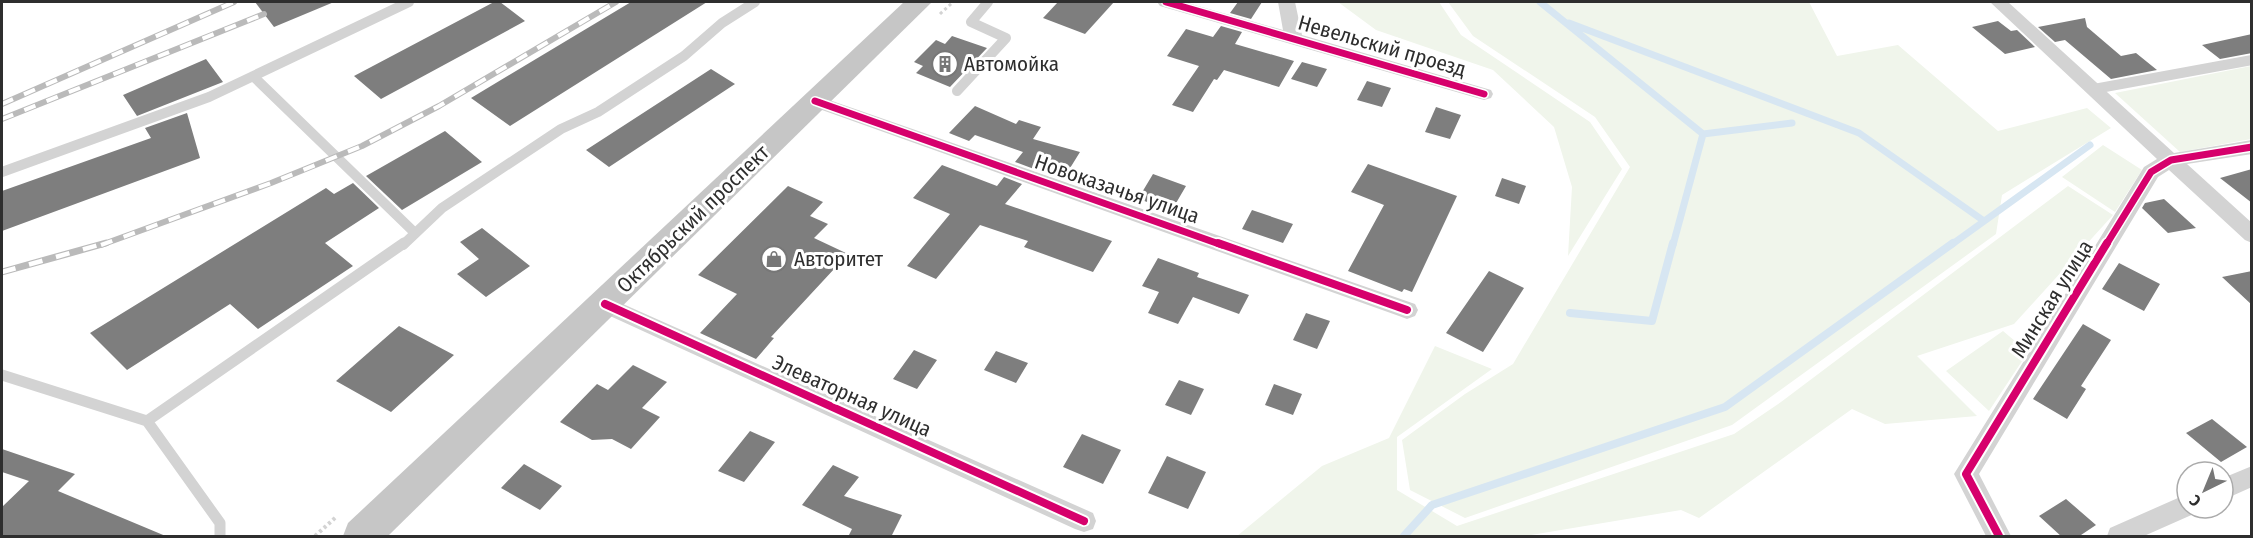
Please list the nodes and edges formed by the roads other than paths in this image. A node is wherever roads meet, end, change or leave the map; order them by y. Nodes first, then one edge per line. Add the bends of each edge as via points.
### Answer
1 (409, 2) edge
2 (755, 2) edge
3 (919, 2) edge
4 (988, 2) edge
5 (1166, 2) edge
6 (1287, 2) edge
7 (1998, 2) edge
8 (1294, 40) junction
9 (2252, 60) edge
10 (253, 76) junction
11 (2094, 90) junction
12 (957, 91) dead end
13 (1484, 94) dead end
14 (815, 101) junction
15 (2252, 147) edge
16 (2171, 160) junction
17 (2, 172) edge
18 (415, 233) junction
19 (2252, 235) edge
20 (605, 304) junction
21 (1407, 310) dead end
22 (2, 375) edge
23 (147, 421) junction
24 (2252, 476) edge
25 (2235, 484) edge
26 (2175, 511) edge
27 (1084, 521) dead end
28 (220, 537) edge
29 (363, 537) edge
30 (1999, 537) edge
31 (2119, 537) edge

1 - 10 lane
2 - 18 lane via 675,62 598,112 561,129 442,208
3 - 14 main road, Октябрьский проспект
4 - 12 lane via 971,22 1005,38
5 - 8 street, Невельский проезд
6 - 8 street
7 - 11 street
8 - 13 street, Невельский проезд
9 - 11 lane
10 - 17 lane via 209,97
10 - 18 lane
11 - 16 street
14 - 20 main road, Октябрьский проспект
14 - 21 street, Новоказачья улица
15 - 16 street, Минская улица
16 - 19 street
16 - 30 street, Минская улица via 2151,172 1966,474
18 - 23 lane via 397,250
20 - 27 street, Элеваторная улица
20 - 29 main road, Октябрьский проспект
22 - 23 lane
23 - 28 lane via 220,523
24 - 25 street
26 - 31 street

